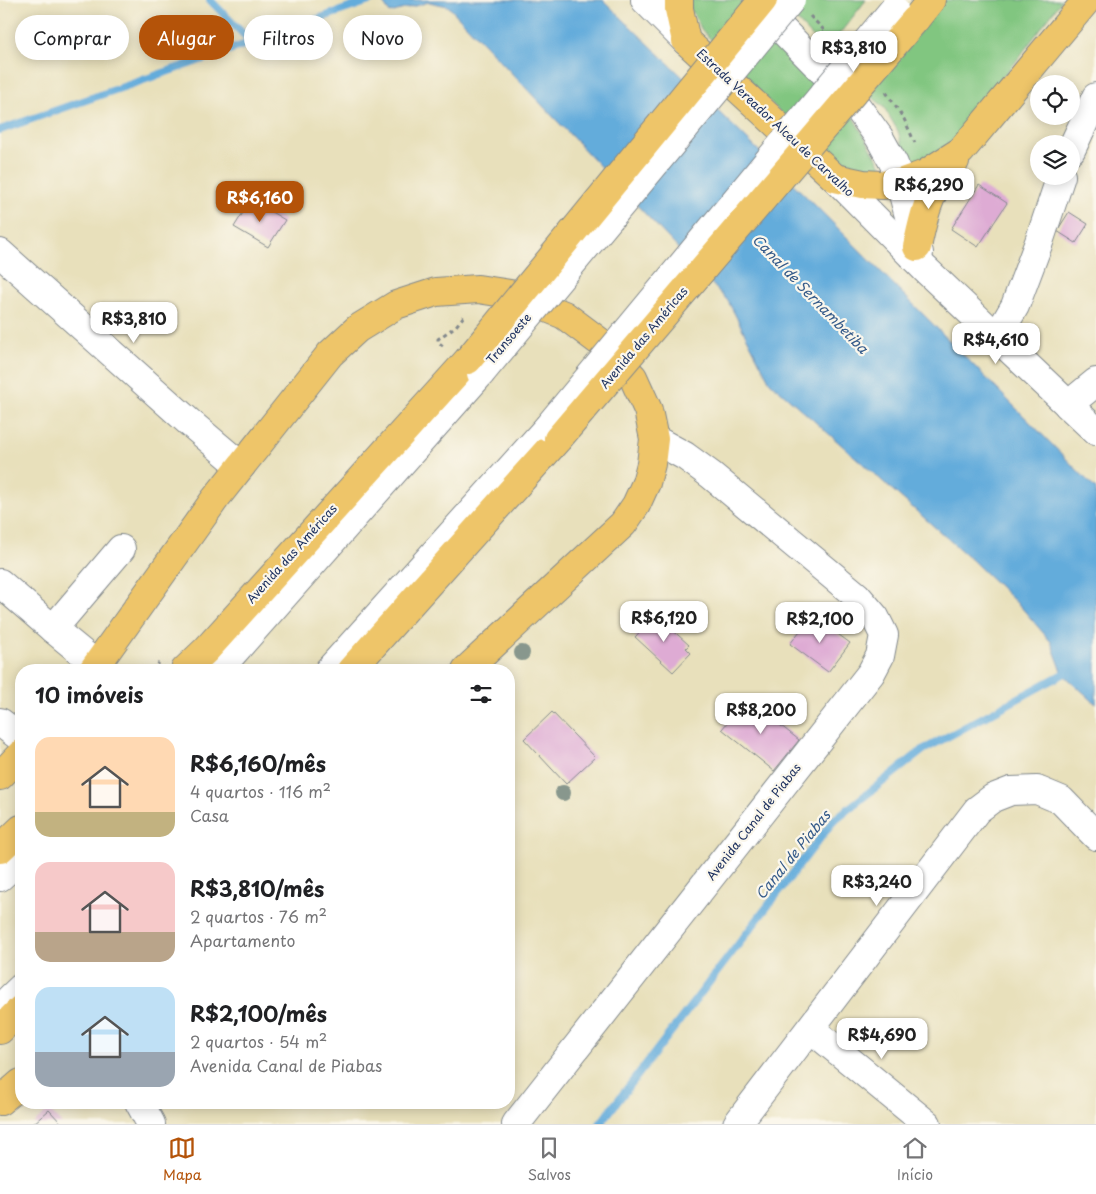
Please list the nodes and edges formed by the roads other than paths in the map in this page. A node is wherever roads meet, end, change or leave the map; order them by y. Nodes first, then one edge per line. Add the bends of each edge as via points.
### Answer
1 (645, 0) edge
2 (679, 0) edge
3 (752, 0) edge
4 (763, 0) edge
5 (791, 0) edge
6 (1087, 0) edge
7 (910, 7) edge
8 (686, 41) junction
9 (1096, 97) edge
10 (1078, 135) edge
11 (961, 151) junction
12 (835, 178) junction
13 (900, 183) junction
14 (1058, 185) edge
15 (0, 253) edge
16 (921, 258) junction
17 (997, 337) junction
18 (475, 367) junction
19 (1096, 382) edge
20 (1068, 405) junction
21 (1096, 430) edge
22 (553, 433) junction
23 (654, 439) junction
24 (241, 466) junction
25 (121, 550) dead end
26 (0, 583) edge
27 (53, 629) junction
28 (92, 664) edge
29 (97, 664) edge
30 (192, 664) edge
31 (223, 664) edge
32 (335, 664) edge
33 (356, 664) edge
34 (472, 664) edge
35 (0, 722) edge
36 (15, 733) edge
37 (15, 760) edge
38 (0, 776) edge
39 (15, 835) edge
40 (1096, 836) edge
41 (0, 849) edge
42 (15, 863) edge
43 (0, 877) edge
44 (15, 994) edge
45 (0, 1008) edge
46 (15, 1015) edge
47 (811, 1029) junction
48 (0, 1030) edge
49 (15, 1088) edge
50 (0, 1100) edge
51 (143, 1109) edge
52 (151, 1124) edge
53 (516, 1124) edge
54 (737, 1124) edge
55 (927, 1124) edge

1 - 8 street, Estrada Vereador Alceu de Carvalho
2 - 8 main road
3 - 13 street via 855,104 879,137
4 - 18 main road, Avenida das Américas, bridge
5 - 18 street, Transoeste, bridge
6 - 11 main road
7 - 22 main road, Avenida das Américas, bridge
8 - 12 main road, Estrada Vereador Alceu de Carvalho
9 - 10 street
11 - 13 main road via 925,174
11 - 16 main road via 938,183 923,217
12 - 13 main road via 863,184
12 - 16 street, Estrada Vereador Alceu de Carvalho
13 - 16 street
14 - 17 street via 1015,306
15 - 24 street
16 - 17 street, Estrada Vereador Alceu de Carvalho
17 - 20 street, Estrada Vereador Alceu de Carvalho
18 - 30 main road, Avenida das Américas
18 - 31 street, Transoeste
19 - 20 street
20 - 21 street, Estrada Vereador Alceu de Carvalho
22 - 32 street
22 - 33 main road, Avenida das Américas
23 - 24 main road via 648,410 632,377 600,342 564,315 516,295 478,289 436,292 396,304 357,329 330,354
23 - 34 main road via 652,464 646,483 623,524
23 - 53 street, Avenida Canal de Piabas via 712,475 857,596 875,617 884,635 880,656 872,673
24 - 29 main road
25 - 27 street
26 - 27 street
27 - 28 street
35 - 36 street
37 - 38 main road
39 - 41 main road
40 - 47 street via 1061,800 1037,790 1011,790 993,798 977,810
42 - 43 street
44 - 45 street
46 - 48 main road
47 - 54 street
47 - 55 street
49 - 50 main road
51 - 52 street

